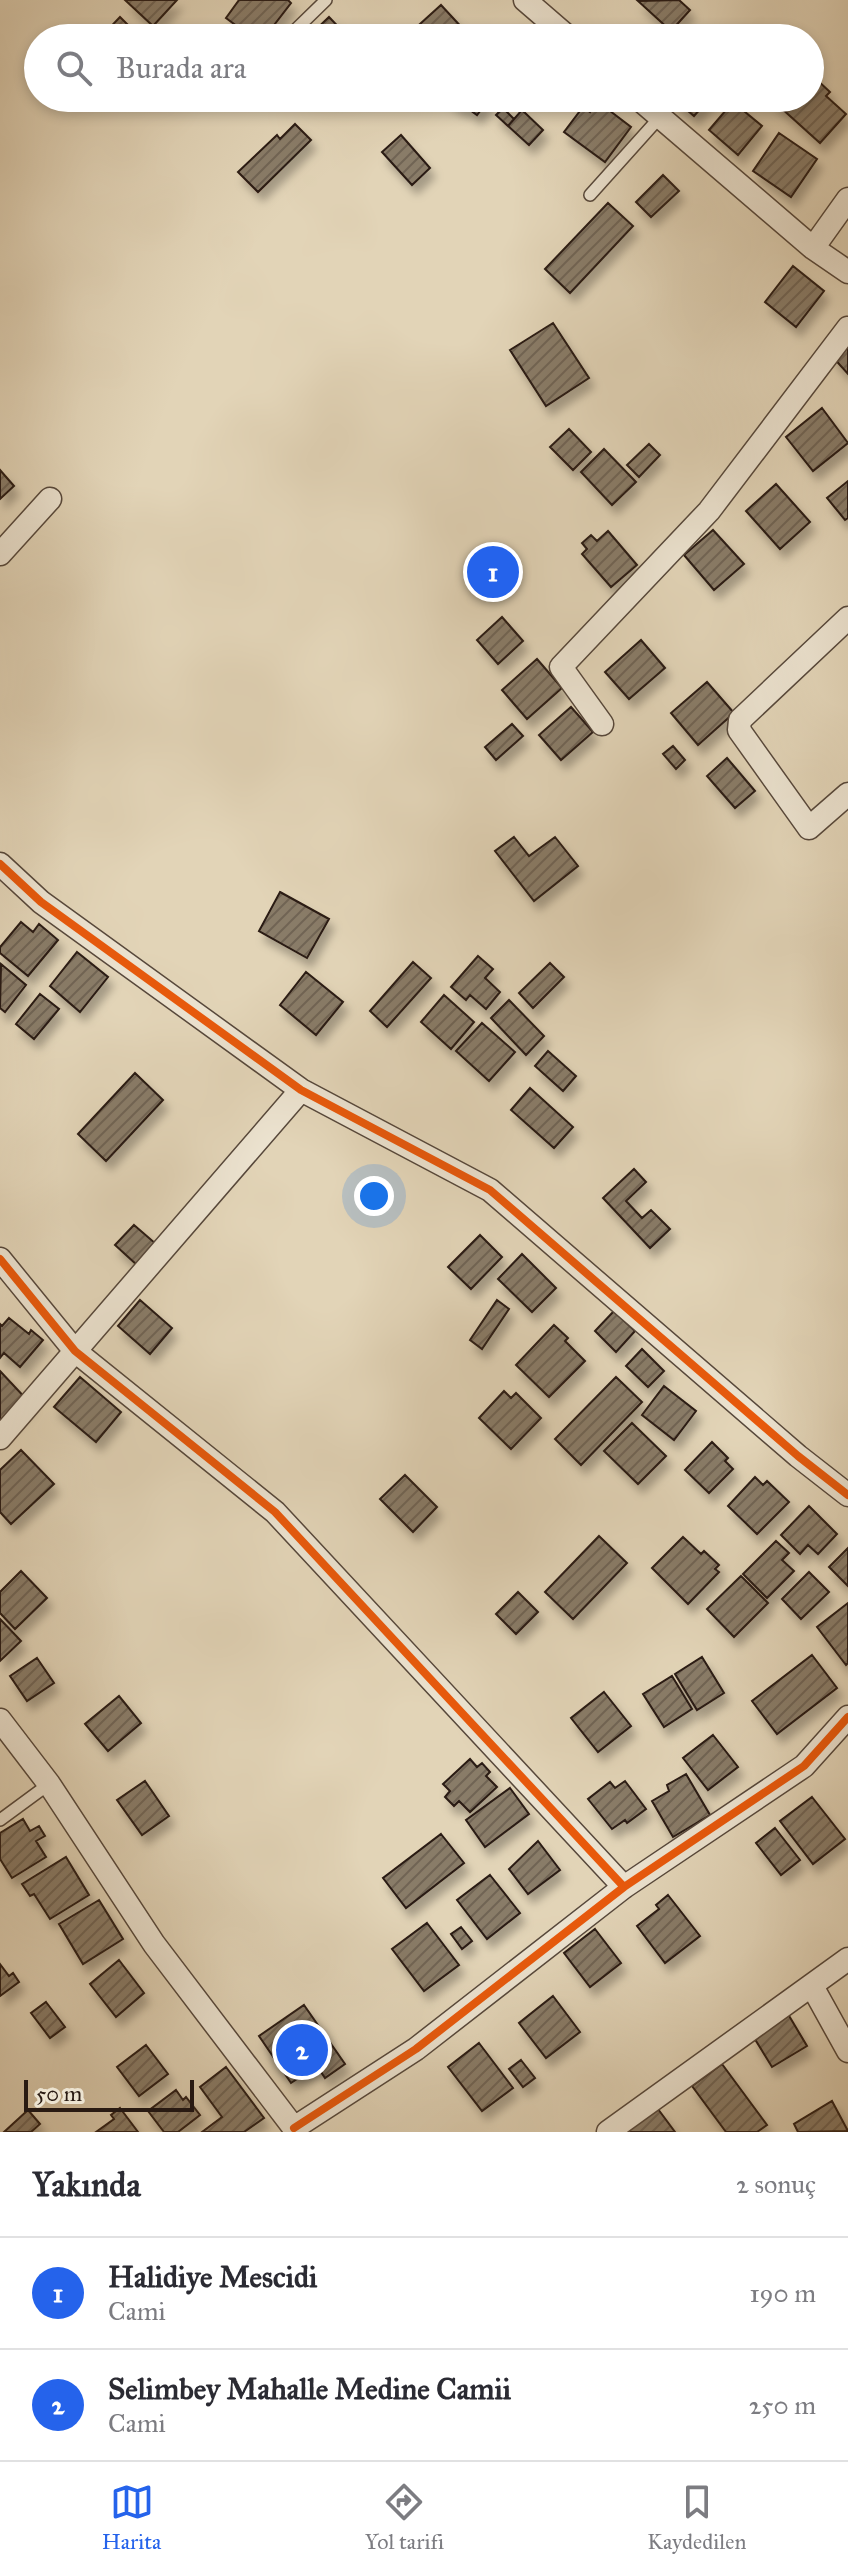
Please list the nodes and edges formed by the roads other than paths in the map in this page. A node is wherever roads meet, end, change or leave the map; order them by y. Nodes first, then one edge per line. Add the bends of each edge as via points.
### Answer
1 (326, 0) edge
2 (525, 0) edge
3 (301, 24) edge
4 (553, 24) edge
5 (654, 112) edge
6 (660, 117) junction
7 (590, 195) dead end
8 (848, 199) edge
9 (813, 248) junction
10 (848, 272) edge
11 (848, 328) edge
12 (50, 499) dead end
13 (0, 554) edge
14 (848, 618) edge
15 (602, 724) dead end
16 (848, 794) edge
17 (0, 864) edge
18 (301, 1090) junction
19 (0, 1259) edge
20 (75, 1351) junction
21 (0, 1438) edge
22 (848, 1495) edge
23 (848, 1717) edge
24 (0, 1720) edge
25 (49, 1784) junction
26 (0, 1820) edge
27 (624, 1887) junction
28 (848, 1959) edge
29 (812, 1986) junction
30 (848, 2051) edge
31 (296, 2130) edge
32 (608, 2132) edge

1 - 3 lane
2 - 4 street
5 - 6 street
6 - 7 lane
6 - 9 street
8 - 9 street
9 - 10 street
11 - 15 street via 709,511 561,667
12 - 13 street
14 - 16 street via 740,720 739,730 809,828
17 - 18 street via 41,902
18 - 20 street
18 - 22 street via 490,1190
19 - 20 street
20 - 21 street
20 - 27 street via 275,1512
23 - 27 street via 804,1766
24 - 25 street
25 - 26 lane
25 - 31 street via 154,1944
27 - 31 street via 416,2049
28 - 29 street
29 - 30 street
29 - 32 street

